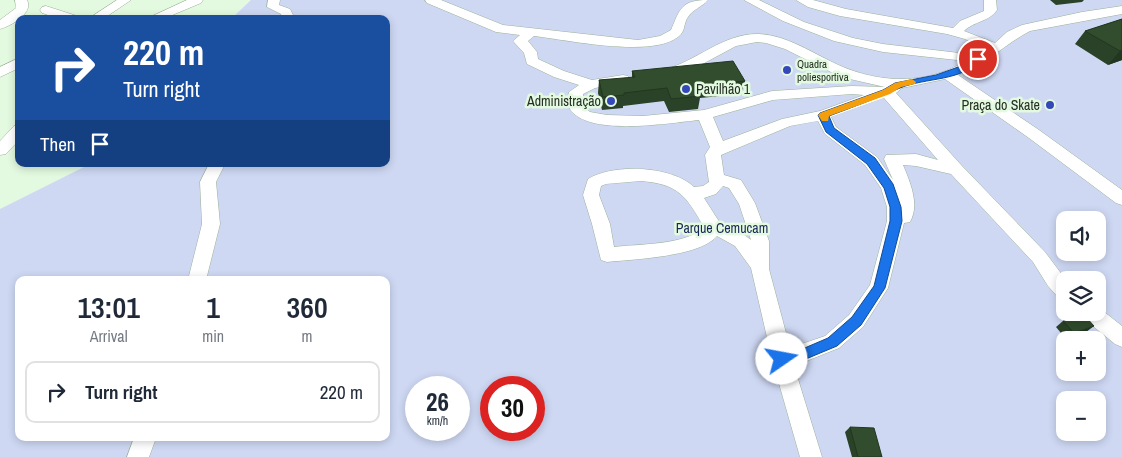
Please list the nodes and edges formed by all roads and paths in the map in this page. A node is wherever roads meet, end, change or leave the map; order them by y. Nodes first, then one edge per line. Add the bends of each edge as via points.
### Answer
1 (21, 0) edge
2 (125, 0) edge
3 (197, 0) edge
4 (274, 0) edge
5 (431, 0) edge
6 (702, 0) edge
7 (750, 0) edge
8 (802, 0) edge
9 (990, 0) edge
10 (1091, 4) dead end
11 (46, 10) dead end
12 (1122, 10) edge
13 (1103, 12) junction
14 (61, 15) edge
15 (101, 15) edge
16 (161, 15) edge
17 (287, 15) edge
18 (0, 25) edge
19 (530, 33) junction
20 (955, 33) junction
21 (995, 49) junction
22 (978, 59) junction
23 (15, 64) edge
24 (0, 73) edge
25 (947, 74) junction
26 (591, 84) junction
27 (892, 89) junction
28 (704, 115) junction
29 (823, 115) junction
30 (15, 134) edge
31 (719, 149) junction
32 (0, 150) edge
33 (216, 167) edge
34 (956, 170) junction
35 (716, 178) junction
36 (692, 194) junction
37 (1122, 199) edge
38 (714, 228) junction
39 (760, 269) junction
40 (198, 276) edge
41 (1056, 282) edge
42 (1101, 321) edge
43 (1122, 338) edge
44 (832, 342) junction
45 (782, 359) junction
46 (145, 441) edge
47 (138, 457) edge
48 (810, 457) edge

1 - 18 street via 22,9
2 - 15 street
3 - 16 street
4 - 17 street via 273,7
5 - 19 street via 501,29
6 - 19 street via 683,14 678,32 658,41 638,44
7 - 22 street via 830,36 851,42
8 - 20 street via 835,11
9 - 20 street via 988,14 964,24
10 - 13 street
11 - 14 street
12 - 13 street
13 - 21 street via 1026,28
19 - 26 street via 520,41 530,52 532,61
20 - 21 street via 980,40
21 - 22 street
22 - 25 street
23 - 24 street
25 - 27 street
25 - 37 street
26 - 27 street via 679,71 718,48 738,40 759,37 781,43 845,74
26 - 28 street via 576,92 577,109 585,116 643,120
27 - 28 street via 772,96
27 - 29 street
27 - 34 street
28 - 31 street
29 - 31 street via 787,122
29 - 44 street via 830,130 871,161 889,187 896,207 896,221 879,288 856,321
30 - 32 street
31 - 35 street via 713,155
33 - 40 street via 208,182 211,224
34 - 41 street via 1039,257
34 - 44 street via 916,160 892,159 905,189 903,224 888,289 863,325
35 - 36 street via 711,190
35 - 39 street via 735,184 747,203 760,241
36 - 38 street
36 - 38 street via 680,183 660,175 602,178 594,183 591,195 607,255 687,245 705,238
38 - 39 street via 731,233 747,246
39 - 45 street
42 - 43 street
44 - 45 street
45 - 48 street
46 - 47 street

